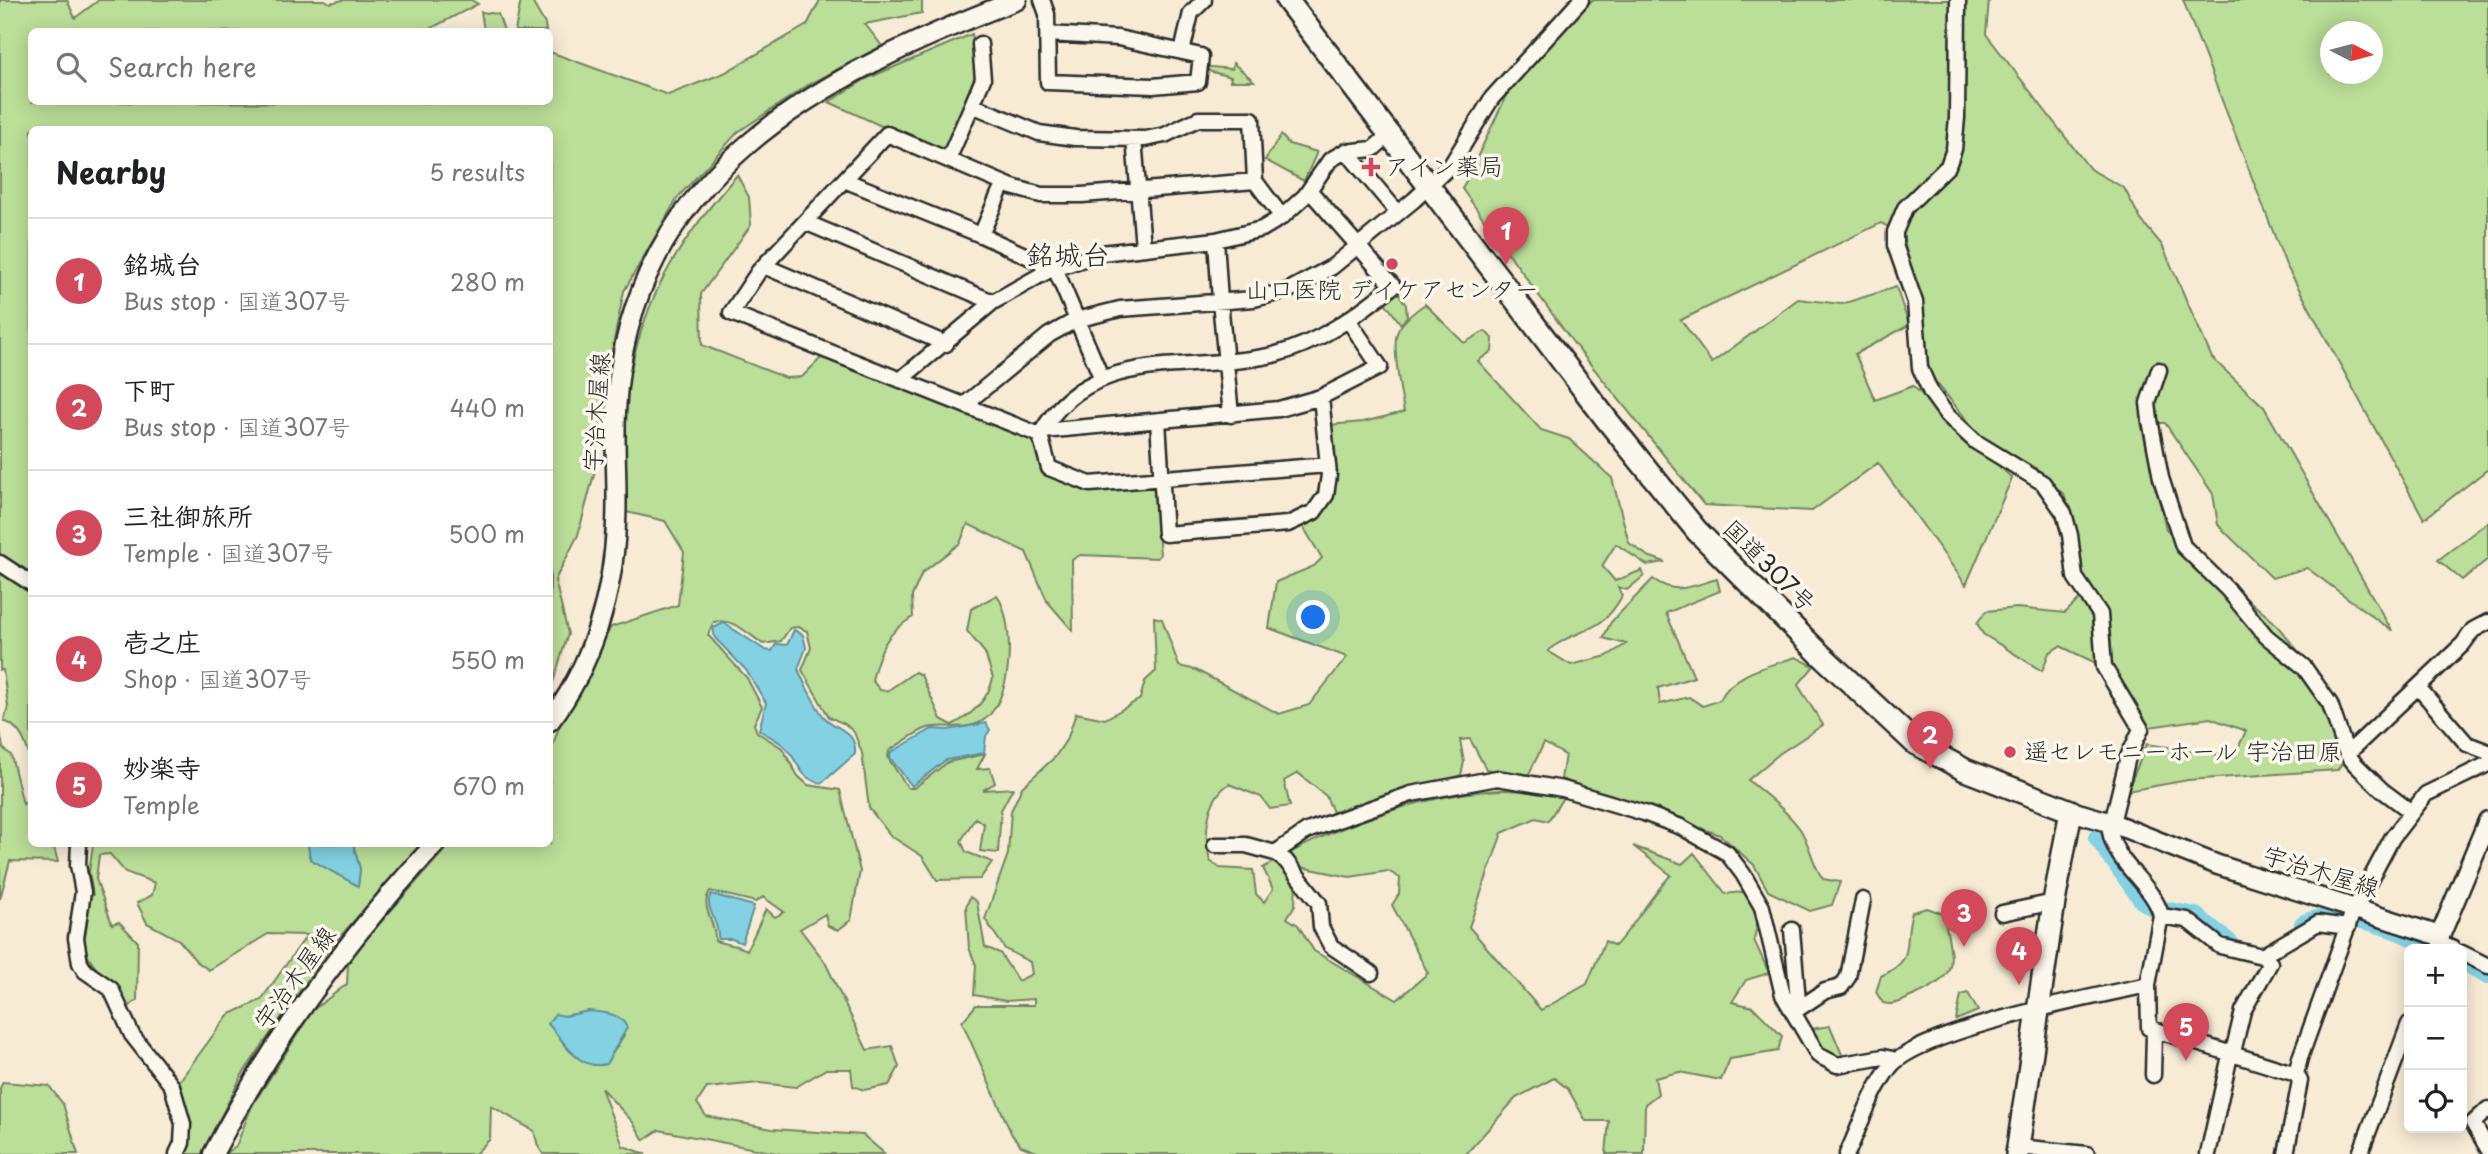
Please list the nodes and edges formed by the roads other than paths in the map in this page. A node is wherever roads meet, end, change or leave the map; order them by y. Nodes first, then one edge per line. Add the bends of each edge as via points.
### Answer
1 (1017, 0) edge
2 (1042, 0) edge
3 (1204, 0) edge
4 (1287, 0) edge
5 (1581, 0) edge
6 (1958, 0) edge
7 (1048, 34) junction
8 (980, 44) dead end
9 (1182, 52) junction
10 (971, 105) junction
11 (1390, 134) junction
12 (1134, 139) junction
13 (1346, 151) junction
14 (948, 160) junction
15 (844, 180) junction
16 (1255, 181) junction
17 (1003, 184) junction
18 (1430, 186) junction
19 (1139, 191) junction
20 (1310, 191) junction
21 (1398, 213) junction
22 (1282, 217) junction
23 (805, 222) junction
24 (981, 235) junction
25 (1216, 240) junction
26 (1359, 246) junction
27 (1143, 247) junction
28 (764, 266) junction
29 (1052, 269) junction
30 (1220, 301) junction
31 (993, 302) junction
32 (1076, 320) junction
33 (1349, 321) junction
34 (946, 344) junction
35 (1226, 361) junction
36 (2160, 370) dead end
37 (1102, 379) junction
38 (900, 380) junction
39 (1321, 397) junction
40 (964, 405) junction
41 (1231, 415) junction
42 (1158, 421) junction
43 (1041, 433) junction
44 (1328, 465) junction
45 (1163, 478) junction
46 (0, 563) edge
47 (28, 581) edge
48 (2488, 622) edge
49 (2418, 687) junction
50 (553, 716) edge
51 (2488, 752) edge
52 (2347, 754) junction
53 (2488, 764) edge
54 (2071, 811) junction
55 (2410, 811) junction
56 (2488, 821) edge
57 (2112, 823) junction
58 (1215, 845) dead end
59 (79, 847) edge
60 (432, 847) edge
61 (1275, 853) junction
62 (1863, 900) dead end
63 (2054, 902) junction
64 (2160, 912) junction
65 (2002, 913) dead end
66 (2351, 918) junction
67 (1792, 930) dead end
68 (2443, 944) edge
69 (2262, 956) junction
70 (2467, 956) edge
71 (2488, 967) edge
72 (1371, 973) dead end
73 (2148, 985) junction
74 (2038, 1008) junction
75 (1795, 1011) junction
76 (2154, 1032) junction
77 (2404, 1037) edge
78 (2232, 1051) junction
79 (1897, 1060) junction
80 (2296, 1074) junction
81 (2152, 1075) dead end
82 (2488, 1109) edge
83 (2488, 1149) edge
84 (2017, 1151) edge
85 (177, 1154) edge
86 (213, 1154) edge
87 (1847, 1154) edge
88 (2087, 1154) edge
89 (2208, 1154) edge
90 (2286, 1154) edge
91 (2360, 1154) edge

1 - 50 main road, 宇治木屋線 via 924,37 809,97 729,158 671,233 639,298 622,359 616,413 616,536 607,596 579,672
2 - 7 street
3 - 9 street via 1191,13
4 - 11 highway, 国道307号
5 - 18 street via 1530,52 1492,99 1451,164
6 - 57 street via 1954,149 1948,166 1905,208 1895,245 1915,302 1920,368 1931,393 1976,442 2043,483 2064,513 2075,577 2100,614 2104,667 2141,729 2128,757
7 - 9 street via 1118,38
7 - 9 street via 1048,82 1153,86 1198,82 1202,56
8 - 10 street via 983,79
10 - 12 street via 1039,133
10 - 14 street
11 - 13 street via 1373,149
11 - 18 highway, 国道307号
12 - 16 street via 1165,135 1198,119 1252,119
12 - 19 street
13 - 20 street via 1330,160
13 - 21 street
14 - 15 street via 887,134
14 - 17 street
15 - 23 street
15 - 24 street
16 - 19 street
16 - 22 street
17 - 19 street via 1060,196
17 - 24 street
18 - 21 street
18 - 54 highway, 国道307号 via 1697,531 1819,653 1924,749 1965,771
19 - 27 street
20 - 22 street
20 - 26 street
21 - 26 street
22 - 25 street via 1244,236
23 - 28 street
23 - 31 street
24 - 29 street
25 - 27 street
25 - 30 street
26 - 30 street via 1318,276 1289,290
26 - 33 street via 1393,286
27 - 29 street via 1101,253
28 - 34 street
28 - 38 street via 731,313
29 - 31 street
29 - 32 street
30 - 32 street via 1120,309
30 - 35 street
31 - 34 street
32 - 37 street
32 - 40 street via 1049,335
33 - 35 street via 1293,349
33 - 39 street via 1380,367
34 - 38 street
35 - 37 street via 1149,367
35 - 41 street
36 - 52 street via 2148,403 2161,478 2178,537 2253,623 2305,667 2330,704
37 - 43 street via 1069,400
38 - 40 street
39 - 41 street via 1290,407
39 - 44 street
40 - 43 street
41 - 42 street
42 - 43 street
42 - 45 street
43 - 45 street via 1049,468 1090,484
44 - 45 street
44 - 45 street via 1326,495 1306,518 1288,524 1165,534
46 - 47 street
48 - 49 street via 2473,630
49 - 51 street via 2467,744
49 - 52 street
52 - 55 street
53 - 55 street via 2426,794
54 - 57 main road, 宇治木屋線
54 - 63 highway
55 - 66 street
56 - 68 main road, 宇治木屋線
57 - 64 street via 2112,841
57 - 66 main road, 宇治木屋線
58 - 61 street via 1246,845
59 - 85 street via 83,892 76,939 80,963 111,989 132,1035 172,1086 183,1124
60 - 86 main road, 宇治木屋線 via 308,998
61 - 72 street via 1286,860 1319,903 1321,927 1331,946
61 - 75 street via 1307,831 1411,794 1497,778 1563,789 1644,813 1727,853 1762,908 1783,995
62 - 75 street via 1848,976 1841,987 1825,991
63 - 65 street
63 - 74 highway
64 - 69 street via 2188,920 2220,946
64 - 73 street
66 - 68 main road, 宇治木屋線
66 - 69 street via 2318,923
66 - 80 street
67 - 75 street
69 - 78 street via 2270,963 2244,1011
70 - 71 street
73 - 74 street
73 - 76 street via 2149,1028
74 - 79 street via 1916,1048
74 - 84 highway
75 - 79 street via 1809,1043 1828,1063 1884,1057
76 - 78 street
76 - 81 street
77 - 91 street
78 - 80 street
78 - 89 street
79 - 87 street
80 - 90 street via 2300,1081
82 - 83 street via 2473,1123
84 - 88 street

